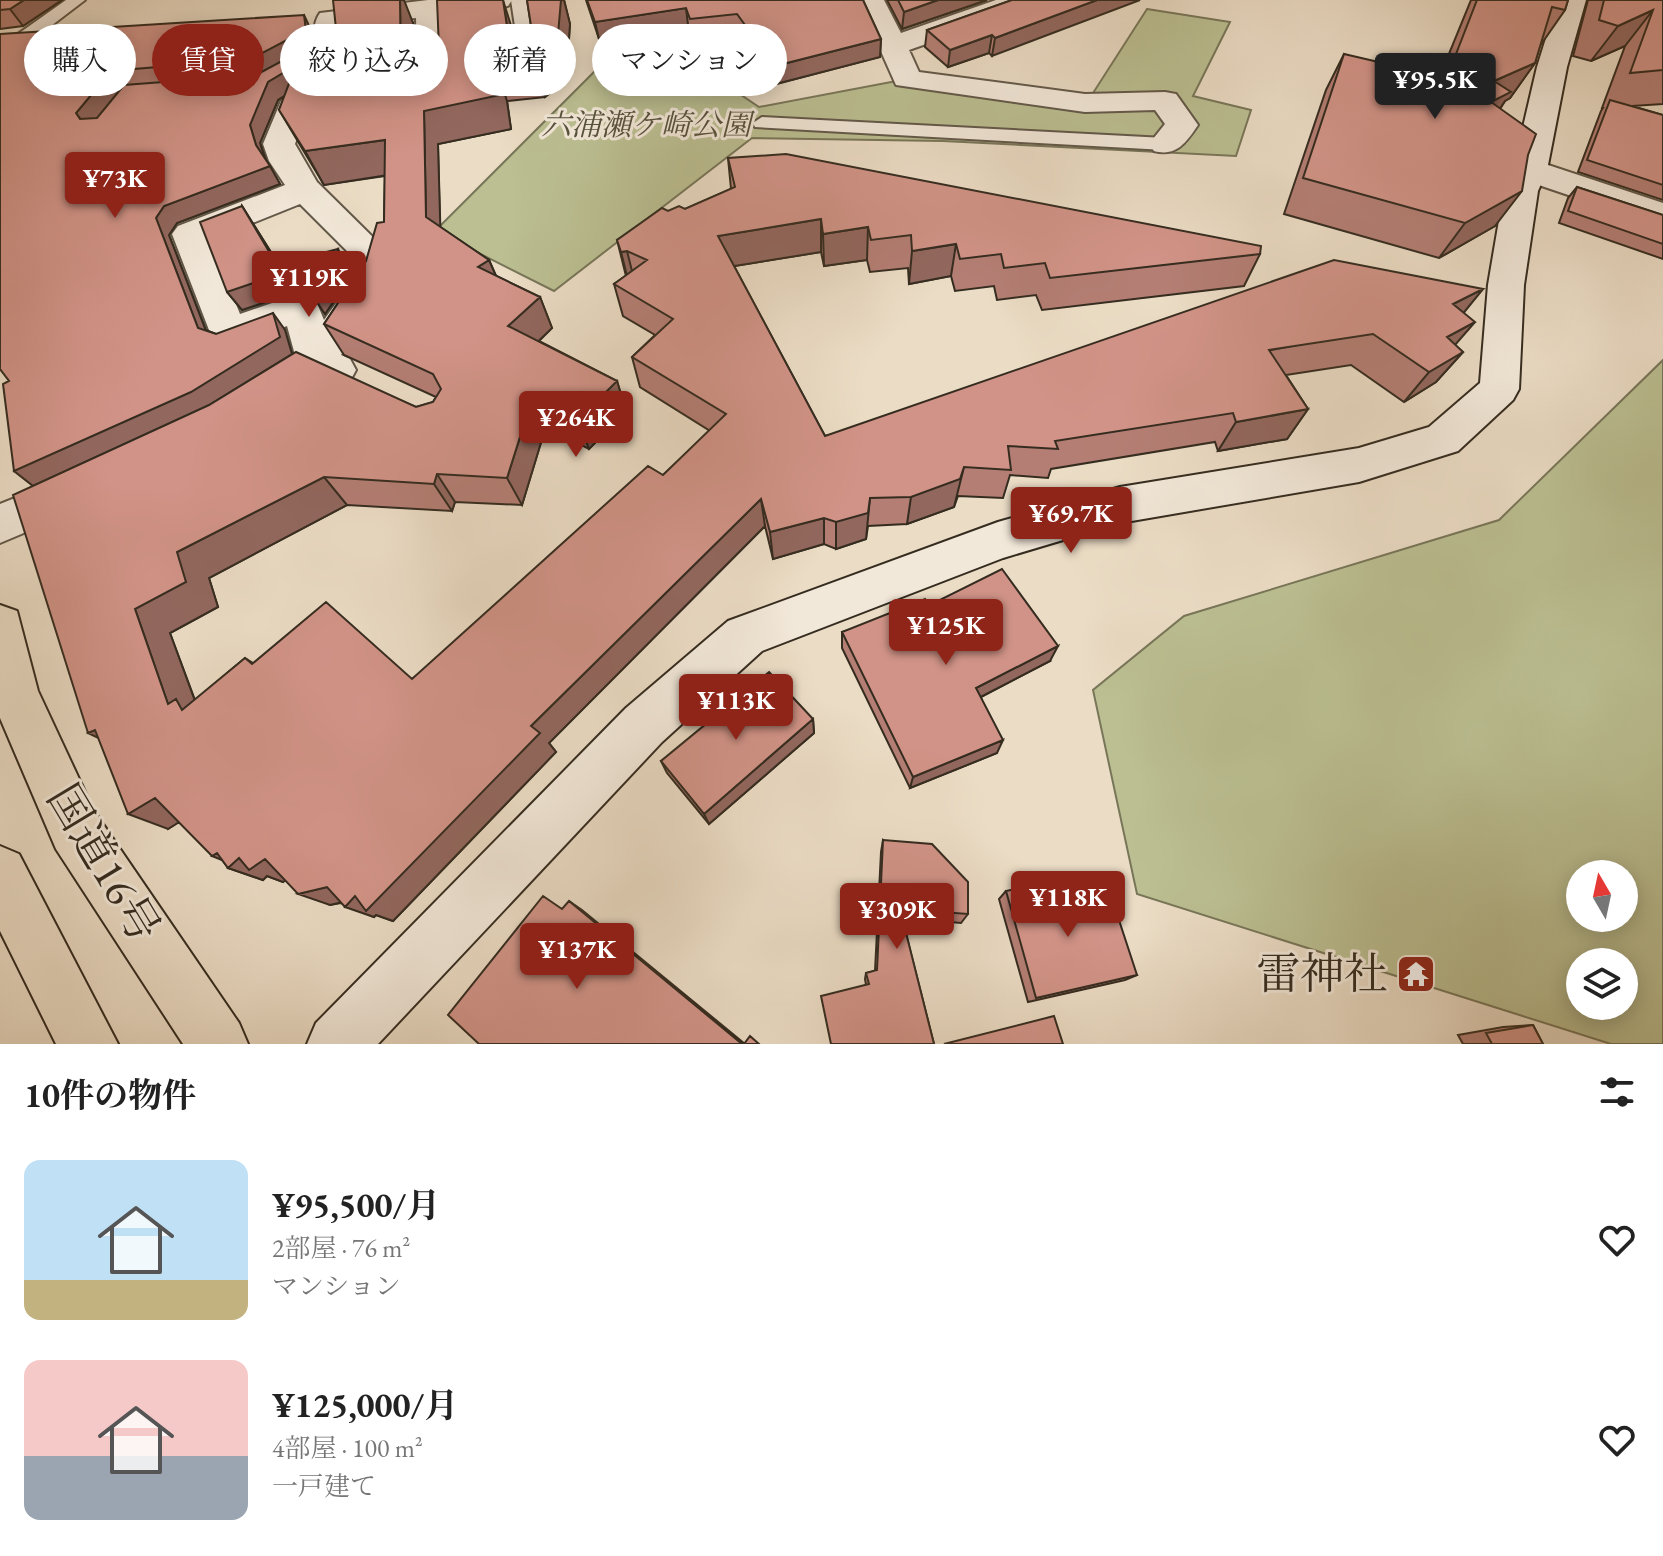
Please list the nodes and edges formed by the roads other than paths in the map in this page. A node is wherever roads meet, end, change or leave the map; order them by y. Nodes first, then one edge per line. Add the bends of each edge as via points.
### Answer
1 (77, 0) edge
2 (498, 0) edge
3 (519, 0) edge
4 (1023, 0) edge
5 (1572, 0) edge
6 (879, 3) edge
7 (430, 11) junction
8 (523, 24) edge
9 (12, 39) edge
10 (892, 46) junction
11 (434, 107) edge
12 (762, 123) dead end
13 (1165, 144) joint
14 (1530, 170) junction
15 (305, 190) junction
16 (1663, 215) edge
17 (316, 361) junction
18 (369, 386) edge
19 (233, 414) edge
20 (111, 475) edge
21 (0, 524) edge
22 (0, 626) edge
23 (0, 873) edge
24 (88, 1044) edge
25 (218, 1044) edge
26 (337, 1044) edge

1 - 9 lane
2 - 7 street
3 - 8 lane
4 - 10 street
5 - 14 street
6 - 10 street
7 - 11 street
7 - 15 street via 318,36 337,64 337,79 292,108 279,144
10 - 13 street via 907,79 1086,104 1165,101 1182,125
12 - 13 lane
14 - 16 street
14 - 26 street via 1521,191 1506,285 1499,389 1443,439 1359,465 1120,505 998,541 745,636 644,725
15 - 17 street via 374,256 364,292
15 - 17 street via 190,234 228,333 301,306
17 - 18 street
17 - 19 street
20 - 21 street
22 - 25 highway, 国道16号 via 14,693 75,830
23 - 24 highway

